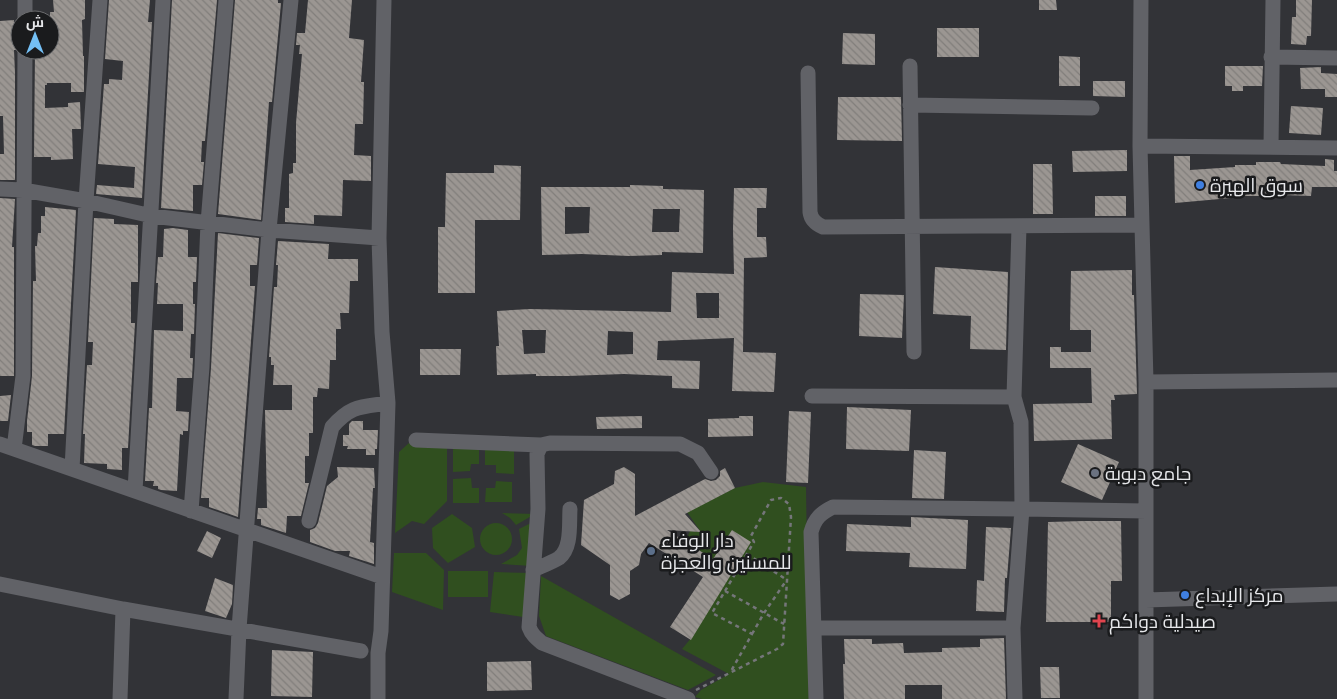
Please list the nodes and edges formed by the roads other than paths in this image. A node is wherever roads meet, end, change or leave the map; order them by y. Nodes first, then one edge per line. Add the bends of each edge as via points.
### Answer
1 (100, 0) edge
2 (164, 0) edge
3 (226, 0) edge
4 (291, 0) edge
5 (384, 0) edge
6 (1141, 0) edge
7 (1273, 0) edge
8 (1271, 57) junction
9 (1337, 58) edge
10 (25, 60) edge
11 (910, 66) dead end
12 (808, 73) dead end
13 (910, 105) junction
14 (1092, 108) dead end
15 (1140, 146) junction
16 (1270, 147) junction
17 (1337, 148) edge
18 (0, 188) edge
19 (23, 190) junction
20 (86, 201) junction
21 (152, 216) junction
22 (208, 224) junction
23 (1141, 225) junction
24 (912, 227) junction
25 (1019, 227) junction
26 (269, 230) junction
27 (379, 238) junction
28 (914, 352) dead end
29 (1337, 380) edge
30 (1146, 382) junction
31 (812, 396) dead end
32 (1014, 396) junction
33 (388, 403) junction
34 (416, 440) dead end
35 (541, 445) junction
36 (7, 446) edge
37 (72, 469) junction
38 (711, 472) dead end
39 (135, 492) junction
40 (570, 509) dead end
41 (1022, 509) junction
42 (192, 511) junction
43 (1146, 511) junction
44 (309, 520) dead end
45 (248, 531) junction
46 (533, 570) junction
47 (382, 577) junction
48 (0, 584) edge
49 (1337, 594) edge
50 (1146, 600) junction
51 (123, 609) junction
52 (814, 628) junction
53 (1013, 628) junction
54 (239, 630) junction
55 (360, 652) dead end
56 (691, 695) edge
57 (120, 699) edge
58 (236, 699) edge
59 (378, 699) edge
60 (816, 699) edge
61 (1015, 699) edge
62 (1146, 699) edge

1 - 20 street
2 - 21 street
3 - 22 street
4 - 26 street
5 - 27 street
6 - 15 street
7 - 8 street
8 - 9 street
8 - 16 street
10 - 19 street
11 - 13 street
12 - 24 street via 812,219 823,227
13 - 14 street
13 - 24 street
15 - 16 street
15 - 23 street
16 - 17 street
18 - 19 street
19 - 20 street
19 - 36 street via 23,376
20 - 21 street
20 - 37 street
21 - 22 street
21 - 39 street
22 - 26 street
22 - 42 street
23 - 25 street
23 - 30 street
24 - 25 street
24 - 28 street
25 - 32 street
26 - 27 street
26 - 45 street
27 - 33 street
29 - 30 street
30 - 43 street
31 - 32 street
32 - 41 street via 1022,422
33 - 44 street via 354,408 332,427
33 - 47 street
34 - 35 street
35 - 38 street via 680,444 698,453
35 - 46 street via 537,454 538,509
36 - 37 street
37 - 39 street
39 - 42 street
40 - 46 street via 564,553
41 - 43 street
41 - 52 street via 833,507 821,513 811,532
41 - 53 street
42 - 45 street
43 - 50 street
45 - 47 street
45 - 54 street
46 - 56 street via 529,628 534,637 542,643
47 - 59 street
48 - 51 street
49 - 50 street
50 - 62 street
51 - 54 street
51 - 57 street
52 - 53 street
52 - 60 street
53 - 61 street
54 - 55 street
54 - 58 street

